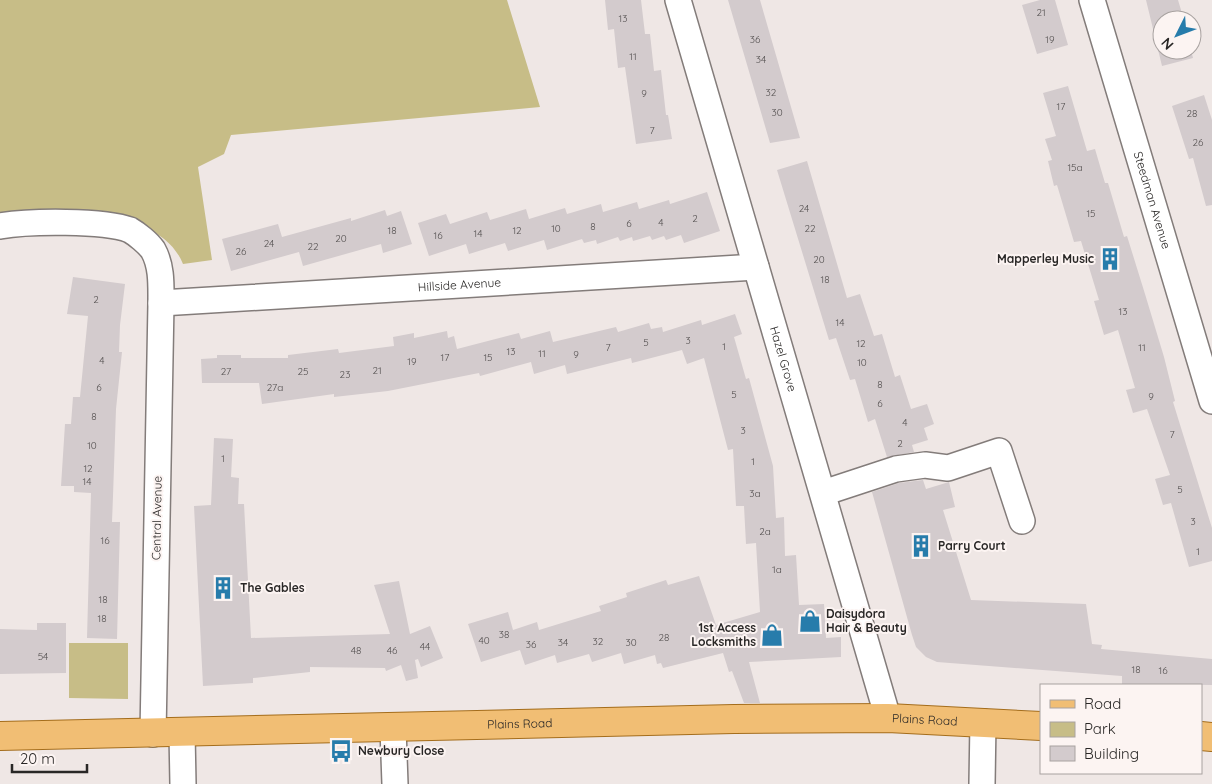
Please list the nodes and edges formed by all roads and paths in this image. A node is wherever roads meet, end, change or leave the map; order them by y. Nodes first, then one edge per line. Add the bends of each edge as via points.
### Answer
1 (678, 0) edge
2 (1092, 0) edge
3 (0, 226) edge
4 (756, 267) junction
5 (161, 302) junction
6 (1212, 400) edge
7 (823, 493) junction
8 (1022, 521) dead end
9 (888, 718) junction
10 (983, 722) junction
11 (1040, 726) edge
12 (393, 728) junction
13 (153, 734) junction
14 (182, 734) junction
15 (0, 736) edge
16 (183, 784) edge
17 (394, 784) edge
18 (982, 784) edge

1 - 4 street, Hazel Grove
2 - 6 street, Steedman Avenue
3 - 5 street, Central Avenue via 21,222 130,230 152,249 160,269
4 - 5 street, Hillside Avenue
4 - 7 street, Hazel Grove
5 - 13 street, Central Avenue
7 - 8 street via 896,469 925,465 948,468 999,451
7 - 9 street, Hazel Grove
9 - 10 main road, Plains Road
9 - 12 main road, Plains Road
10 - 11 main road, Plains Road
10 - 18 street
12 - 14 main road, Plains Road
12 - 17 street
13 - 14 main road, Plains Road
13 - 15 main road, Plains Road
14 - 16 street

